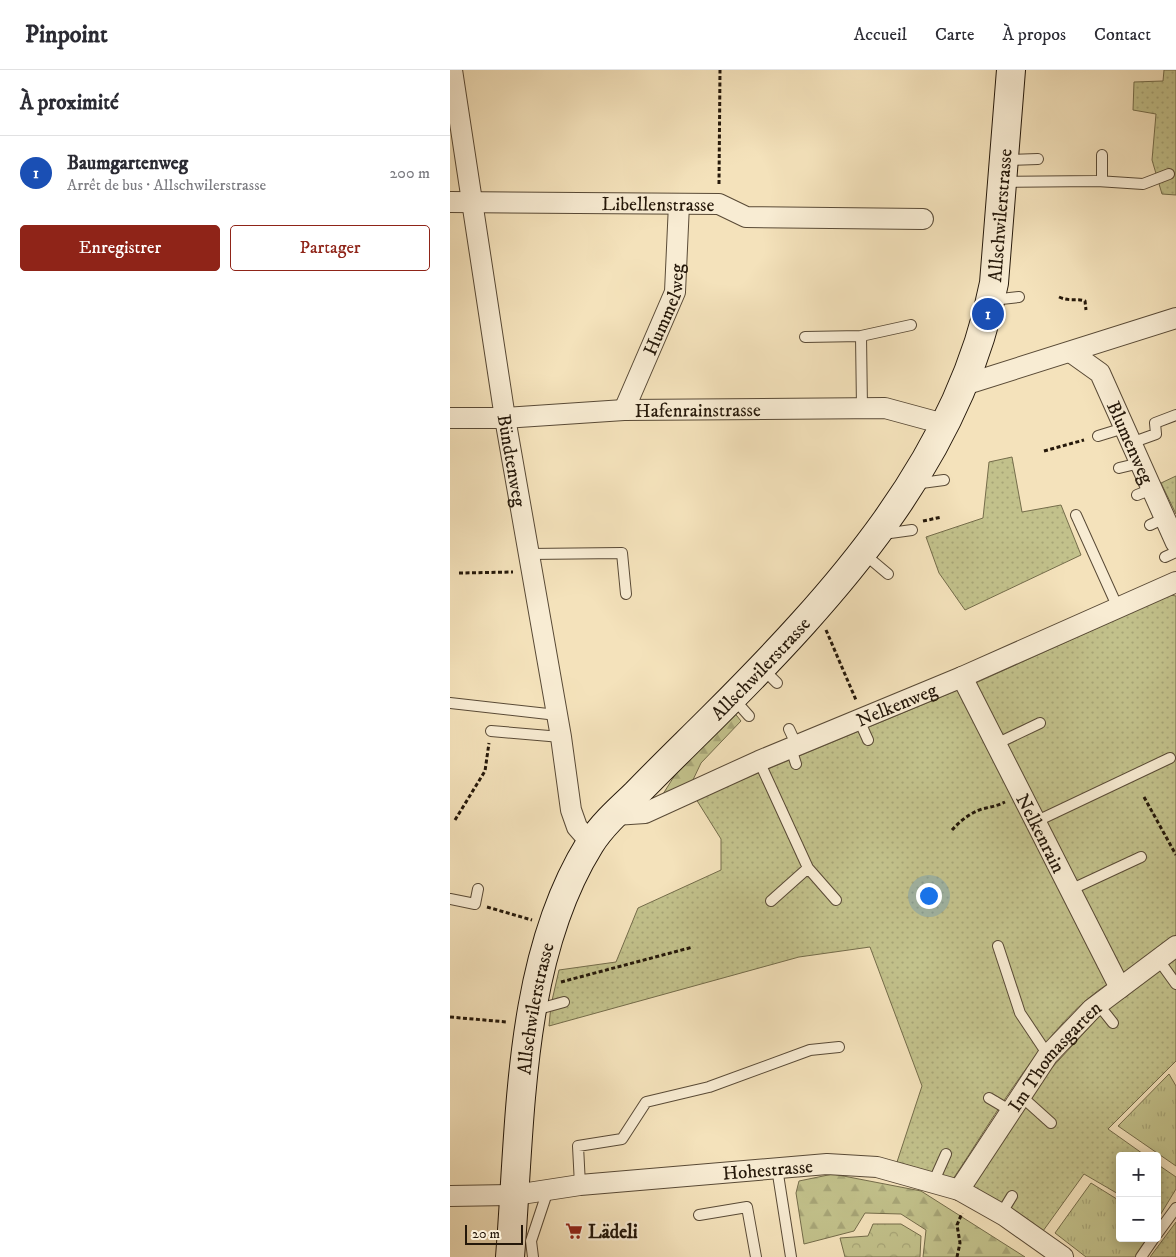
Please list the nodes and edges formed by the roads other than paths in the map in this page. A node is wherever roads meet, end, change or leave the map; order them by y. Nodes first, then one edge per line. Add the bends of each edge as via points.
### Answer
1 (452, 70) edge
2 (1011, 70) edge
3 (1102, 155) dead end
4 (1038, 159) dead end
5 (1003, 171) junction
6 (1169, 174) dead end
7 (1102, 181) junction
8 (450, 202) edge
9 (471, 202) junction
10 (679, 204) junction
11 (923, 219) dead end
12 (1019, 297) dead end
13 (991, 300) junction
14 (1176, 318) edge
15 (911, 325) dead end
16 (861, 336) junction
17 (805, 337) dead end
18 (1072, 352) junction
19 (964, 386) junction
20 (862, 408) junction
21 (624, 410) junction
22 (1176, 415) edge
23 (450, 418) edge
24 (505, 418) junction
25 (944, 424) junction
26 (1128, 435) junction
27 (1098, 436) road end
28 (1140, 463) junction
29 (1119, 468) dead end
30 (944, 480) dead end
31 (911, 485) junction
32 (1076, 515) dead end
33 (912, 530) dead end
34 (870, 544) junction
35 (1170, 550) edge
36 (1176, 552) edge
37 (530, 563) junction
38 (888, 574) dead end
39 (1176, 582) edge
40 (626, 594) dead end
41 (1118, 608) junction
42 (962, 677) junction
43 (450, 703) edge
44 (557, 715) junction
45 (861, 719) junction
46 (1040, 723) dead end
47 (491, 730) road end
48 (561, 737) junction
49 (868, 740) dead end
50 (996, 744) junction
51 (1170, 758) dead end
52 (759, 761) junction
53 (614, 815) junction
54 (1035, 822) junction
55 (591, 842) junction
56 (1140, 856) dead end
57 (808, 868) junction
58 (478, 889) dead end
59 (1070, 890) junction
60 (450, 899) edge
61 (836, 900) dead end
62 (771, 901) dead end
63 (998, 946) dead end
64 (1176, 946) edge
65 (1158, 959) junction
66 (1176, 984) edge
67 (1120, 988) junction
68 (564, 1002) dead end
69 (1098, 1004) junction
70 (530, 1017) junction
71 (1113, 1023) dead end
72 (839, 1047) dead end
73 (1048, 1055) junction
74 (989, 1098) dead end
75 (1010, 1116) junction
76 (1051, 1123) dead end
77 (946, 1154) dead end
78 (777, 1168) junction
79 (932, 1183) junction
80 (580, 1185) junction
81 (548, 1190) junction
82 (964, 1193) junction
83 (515, 1194) junction
84 (450, 1196) edge
85 (1012, 1196) dead end
86 (1176, 1208) edge
87 (1001, 1214) junction
88 (700, 1215) dead end
89 (1161, 1229) edge
90 (1151, 1242) edge
91 (510, 1257) edge
92 (533, 1257) edge
93 (756, 1257) edge
94 (790, 1257) edge
95 (1063, 1257) edge
96 (1141, 1257) edge

1 - 9 street, Bündtenweg
2 - 5 street, Allschwilerstrasse
3 - 7 lane
4 - 5 lane
5 - 7 lane
5 - 13 street, Allschwilerstrasse
6 - 7 lane via 1143,184
8 - 9 street, Libellenstrasse
9 - 10 street, Libellenstrasse
9 - 24 street, Bündtenweg
10 - 11 street, Libellenstrasse via 719,204 746,217
10 - 21 street, Hummelweg via 675,292
12 - 13 lane
13 - 19 street, Allschwilerstrasse
14 - 18 street via 1095,338
15 - 16 lane
16 - 17 lane
16 - 20 lane
18 - 19 street via 1041,355
18 - 26 street, Blumenweg via 1100,373
19 - 25 street, Allschwilerstrasse
20 - 21 street, Hafenrainstrasse
20 - 25 street, Hafenrainstrasse via 885,408
21 - 24 street, Hafenrainstrasse
22 - 26 lane via 1155,423 1156,434
23 - 24 street, Hafenrainstrasse
24 - 37 street, Bündtenweg
25 - 31 street, Allschwilerstrasse
26 - 27 lane
26 - 28 street, Blumenweg
28 - 29 lane
28 - 35 street, Blumenweg via 1144,492
30 - 31 lane
31 - 34 street, Allschwilerstrasse
32 - 41 lane
33 - 34 lane
34 - 38 lane
34 - 53 street, Allschwilerstrasse via 816,609 770,676 741,706
35 - 36 lane
37 - 40 lane via 622,553
37 - 44 street, Bündtenweg
39 - 41 street, Nelkenweg
41 - 42 street, Nelkenweg
42 - 45 street, Nelkenweg
42 - 50 street, Nelkenrain
43 - 44 lane
44 - 48 street, Bündtenweg
45 - 49 lane
45 - 52 street, Nelkenweg
46 - 50 lane
47 - 48 lane
48 - 55 street, Bündtenweg via 571,810 576,827
50 - 54 street, Nelkenrain
51 - 54 lane
52 - 53 street, Nelkenweg via 646,813
52 - 57 lane
53 - 55 street, Allschwilerstrasse
54 - 59 street, Nelkenrain
55 - 70 street, Allschwilerstrasse via 553,925
56 - 59 lane
57 - 61 lane
57 - 62 lane
58 - 60 lane via 475,904
59 - 67 street, Nelkenrain
63 - 73 lane via 1020,1012
64 - 65 street, Im Thomasgarten
65 - 66 lane
65 - 67 street, Im Thomasgarten
67 - 69 street, Im Thomasgarten
68 - 70 lane
69 - 71 lane
69 - 73 street, Im Thomasgarten
70 - 83 street, Allschwilerstrasse
72 - 80 lane via 810,1050 709,1087 646,1102 622,1139 578,1146
73 - 75 street, Im Thomasgarten
74 - 75 lane
75 - 76 lane
75 - 82 street, Im Thomasgarten
77 - 79 lane
78 - 79 street, Hohestrasse via 827,1164 877,1167
78 - 80 street, Hohestrasse
78 - 94 lane
79 - 82 street, Hohestrasse
80 - 81 street, Hohestrasse
81 - 83 street, Hohestrasse
81 - 92 lane via 531,1241
82 - 87 street, Hohestrasse
83 - 84 street, Hohestrasse
83 - 91 street, Allschwilerstrasse
85 - 87 lane
86 - 89 lane
87 - 95 street, Hohestrasse
88 - 93 lane via 747,1207
90 - 96 lane

